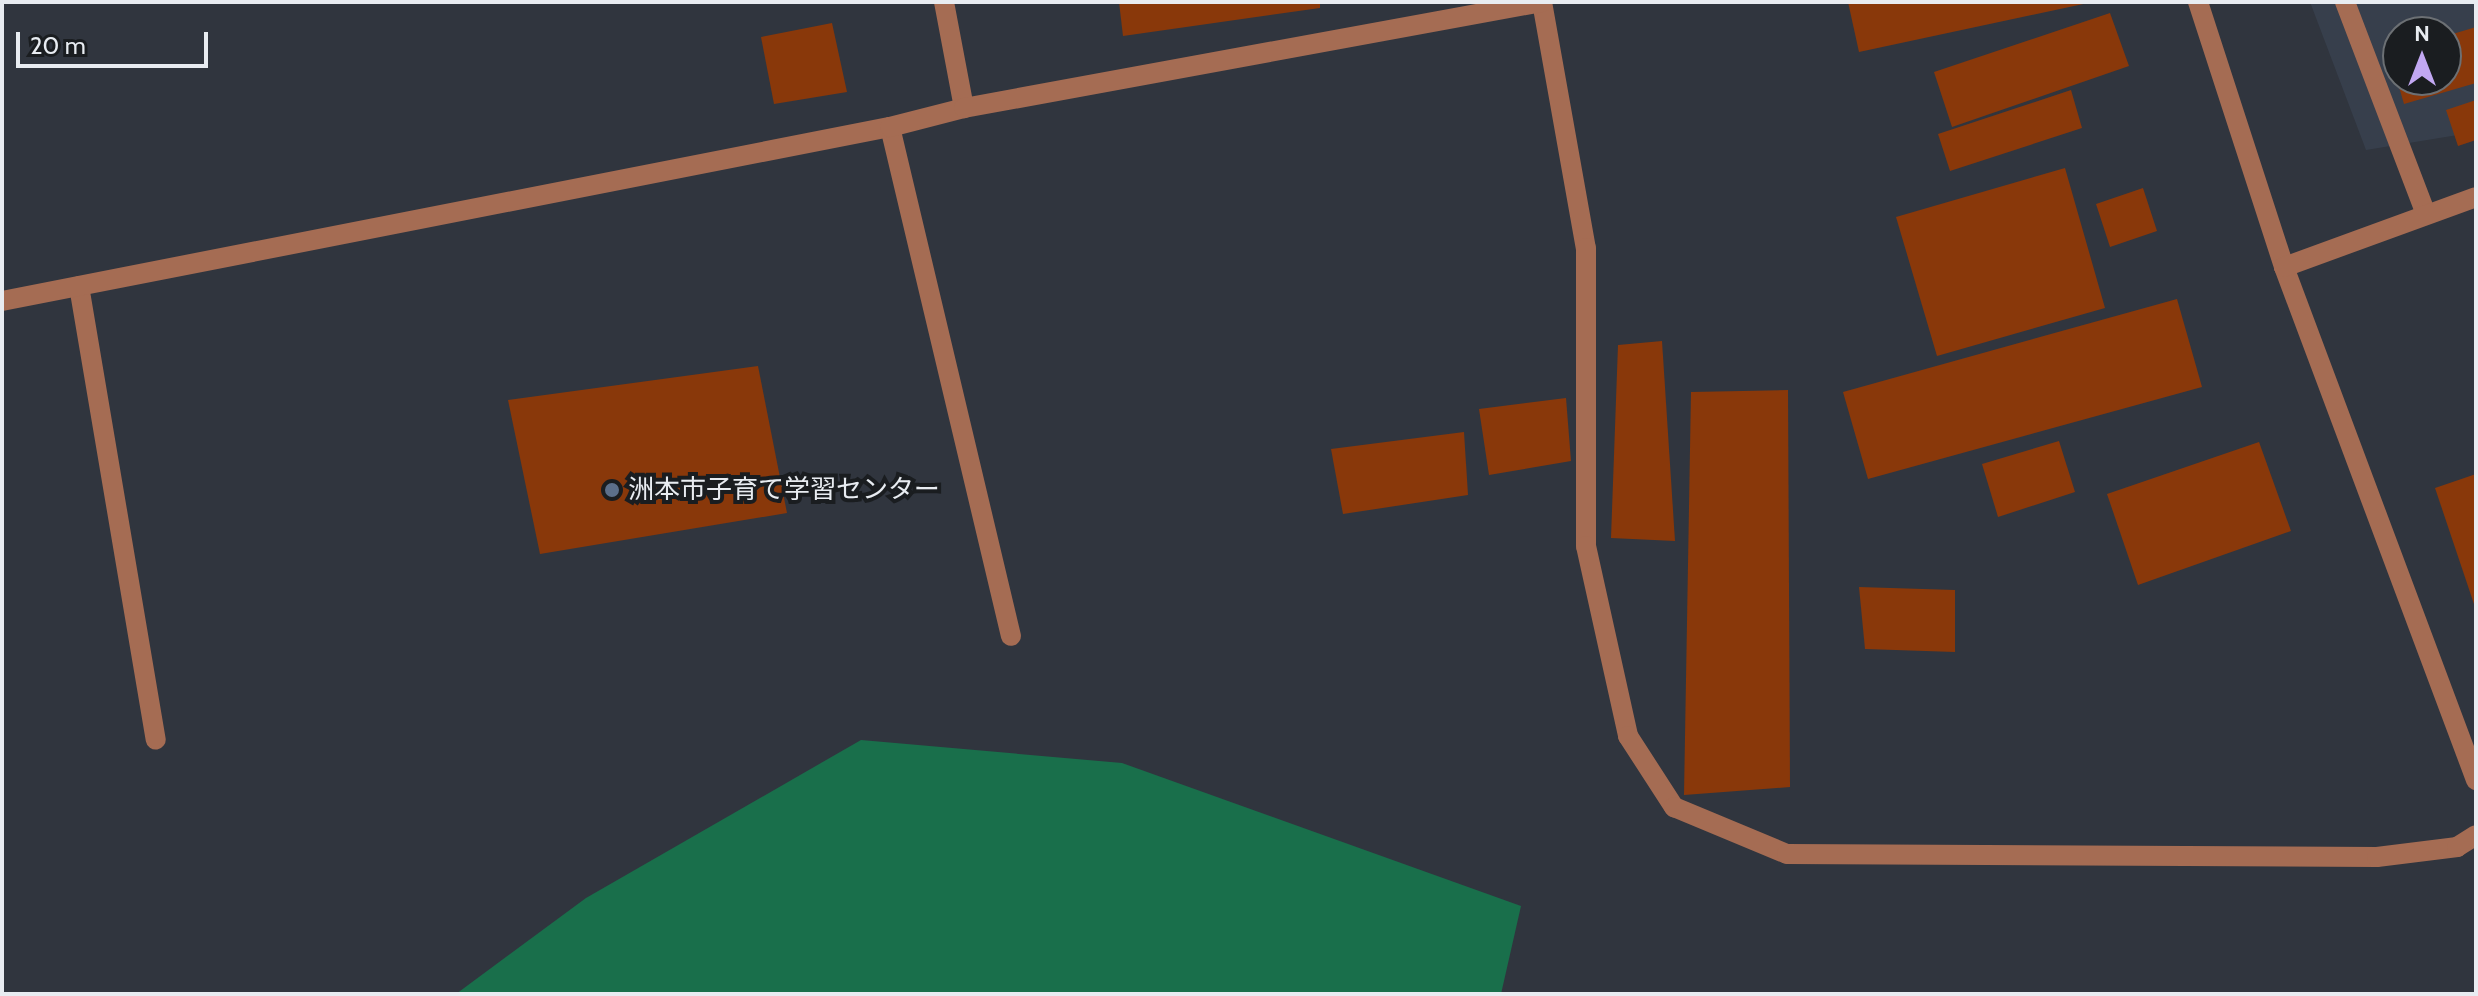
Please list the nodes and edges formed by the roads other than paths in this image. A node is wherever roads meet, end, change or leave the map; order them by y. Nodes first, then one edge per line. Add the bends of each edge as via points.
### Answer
1 (944, 2) edge
2 (1542, 2) edge
3 (2198, 2) edge
4 (2345, 2) edge
5 (964, 108) junction
6 (890, 127) junction
7 (2476, 197) edge
8 (2426, 214) junction
9 (2284, 267) junction
10 (79, 286) junction
11 (2, 301) edge
12 (1011, 636) dead end
13 (156, 740) dead end
14 (2476, 780) edge
15 (2476, 835) edge

1 - 5 street
2 - 5 street
2 - 15 street via 1586,248 1586,546 1628,736 1674,807 1787,854 2377,857 2457,847
3 - 9 street
4 - 8 street
5 - 6 street
6 - 10 street
6 - 12 street
7 - 8 street
8 - 9 street
9 - 14 street
10 - 11 street
10 - 13 street

